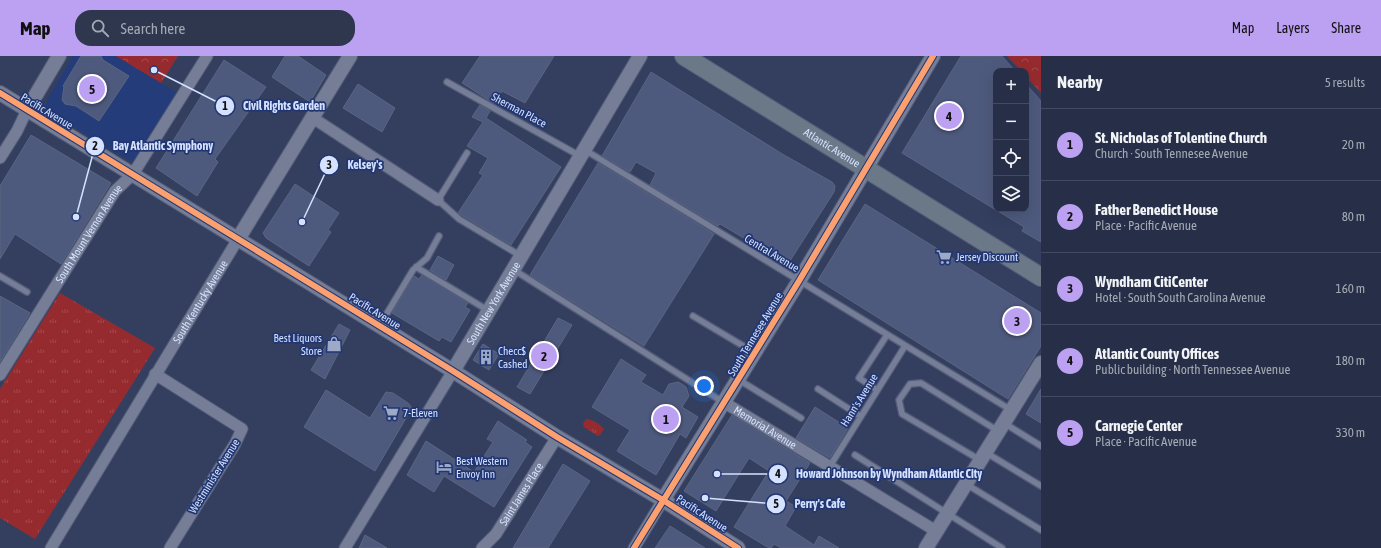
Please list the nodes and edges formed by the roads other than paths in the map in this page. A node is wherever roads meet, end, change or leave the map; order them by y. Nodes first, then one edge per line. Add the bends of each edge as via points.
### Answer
1 (59, 56) edge
2 (207, 56) edge
3 (350, 56) edge
4 (640, 56) edge
5 (684, 56) edge
6 (933, 56) edge
7 (447, 82) dead end
8 (0, 93) edge
9 (27, 110) junction
10 (313, 118) junction
11 (467, 153) dead end
12 (583, 153) junction
13 (0, 158) edge
14 (866, 169) junction
15 (133, 174) junction
16 (438, 200) junction
17 (439, 236) dead end
18 (238, 239) junction
19 (522, 256) junction
20 (416, 267) junction
21 (513, 270) junction
22 (0, 276) edge
23 (1041, 277) edge
24 (799, 281) junction
25 (27, 292) dead end
26 (489, 311) junction
27 (693, 316) dead end
28 (379, 326) junction
29 (887, 335) junction
30 (905, 346) junction
31 (755, 353) junction
32 (1041, 363) edge
33 (453, 371) junction
34 (155, 374) junction
35 (0, 375) edge
36 (739, 380) junction
37 (818, 389) dead end
38 (877, 390) junction
39 (725, 403) junction
40 (1011, 410) junction
41 (860, 416) junction
42 (800, 418) dead end
43 (1000, 427) junction
44 (557, 437) junction
45 (1041, 446) edge
46 (855, 455) dead end
47 (982, 456) junction
48 (830, 466) junction
49 (966, 484) junction
50 (1041, 486) edge
51 (663, 500) junction
52 (947, 514) junction
53 (1041, 530) edge
54 (936, 531) junction
55 (51, 548) edge
56 (170, 548) edge
57 (344, 548) edge
58 (482, 548) edge
59 (634, 548) edge
60 (738, 548) edge
61 (926, 548) edge
62 (1002, 548) edge

1 - 9 street
2 - 15 street, South Mount Vernon Avenue
3 - 10 street, South Kentucky Avenue
4 - 12 street, South New York Avenue
5 - 14 highway, Atlantic Avenue
6 - 14 street, South Tennesee Avenue
7 - 12 lane, Sherman Place
8 - 9 street, Pacific Avenue
9 - 13 street
9 - 15 street, Pacific Avenue
10 - 16 street
10 - 18 street, South Kentucky Avenue
11 - 16 lane
12 - 19 street, South New York Avenue
12 - 24 lane, Central Avenue
14 - 23 highway, Atlantic Avenue
14 - 24 street, South Tennesee Avenue
15 - 18 street, Pacific Avenue
15 - 35 street, South Mount Vernon Avenue via 115,191
16 - 19 lane via 459,219
17 - 20 lane via 427,258
18 - 28 street, Pacific Avenue
18 - 34 street, South Kentucky Avenue
19 - 21 street, South New York Avenue
20 - 26 lane
20 - 28 lane
21 - 26 street, South New York Avenue
21 - 39 lane, Memorial Avenue
22 - 25 lane
24 - 29 lane, Central Avenue
24 - 31 street, South Tennesee Avenue
26 - 33 street, South New York Avenue
27 - 31 lane
28 - 33 street, Pacific Avenue
29 - 30 lane, Central Avenue
29 - 38 lane via 859,378
30 - 38 lane, Hann's Avenue
30 - 40 lane, Central Avenue
31 - 36 street, South Tennesee Avenue
32 - 40 street
33 - 44 street, Pacific Avenue
33 - 57 street, South New York Avenue
34 - 55 street, South Kentucky Avenue
34 - 56 street, Westminister Avenue via 242,429
36 - 39 street, South Tennesee Avenue
36 - 42 lane
37 - 41 lane
38 - 41 lane, Hann's Avenue
39 - 48 street, Memorial Avenue
39 - 51 street, South Tennesee Avenue
40 - 43 street
41 - 48 lane, Hann's Avenue
43 - 45 lane
43 - 47 street
43 - 47 lane via 921,384 910,384 899,400 902,414
44 - 51 street, Pacific Avenue
44 - 58 street, Saint James Place via 496,534
46 - 52 lane
47 - 49 street
47 - 50 lane
48 - 54 street, Memorial Avenue
49 - 52 street
49 - 53 lane
51 - 59 street, South Tennesee Avenue
51 - 60 street, Pacific Avenue
52 - 54 street
52 - 62 lane
54 - 61 street

